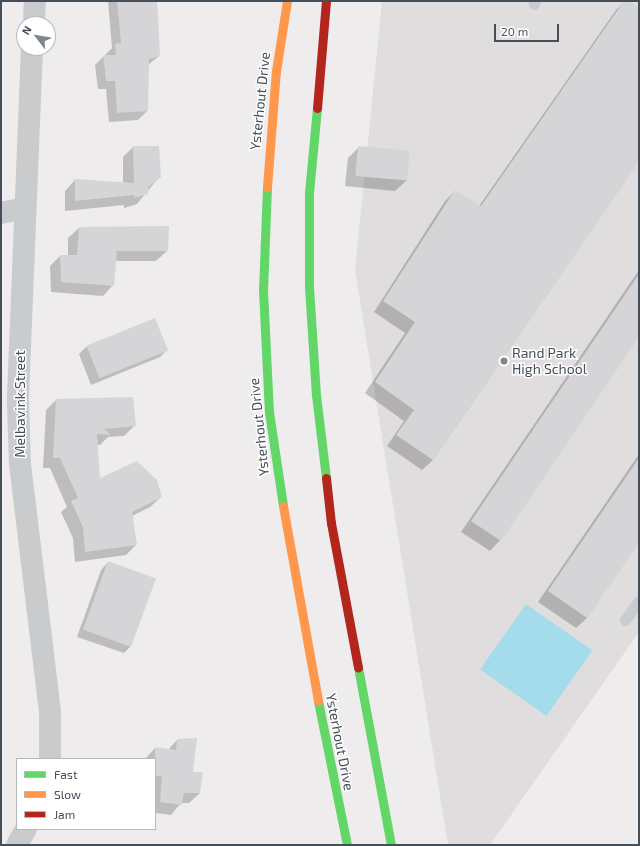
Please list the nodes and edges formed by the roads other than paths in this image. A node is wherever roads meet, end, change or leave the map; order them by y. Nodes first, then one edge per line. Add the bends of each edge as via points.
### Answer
1 (35, 1) edge
2 (287, 1) edge
3 (326, 1) edge
4 (34, 16) edge
5 (32, 56) edge
6 (24, 208) junction
7 (1, 213) edge
8 (639, 601) edge
9 (626, 620) dead end
10 (50, 758) edge
11 (25, 830) edge
12 (17, 845) edge
13 (347, 845) edge
14 (391, 845) edge

1 - 4 street
2 - 13 main road, Ysterhout Drive via 276,71 268,151 264,290 269,412 287,533 328,757
3 - 14 main road via 309,193 309,287 316,396 331,523
5 - 6 street, Melbavink Street
6 - 7 street
6 - 10 street, Melbavink Street via 18,402 20,464 50,712
8 - 9 lane
11 - 12 street

